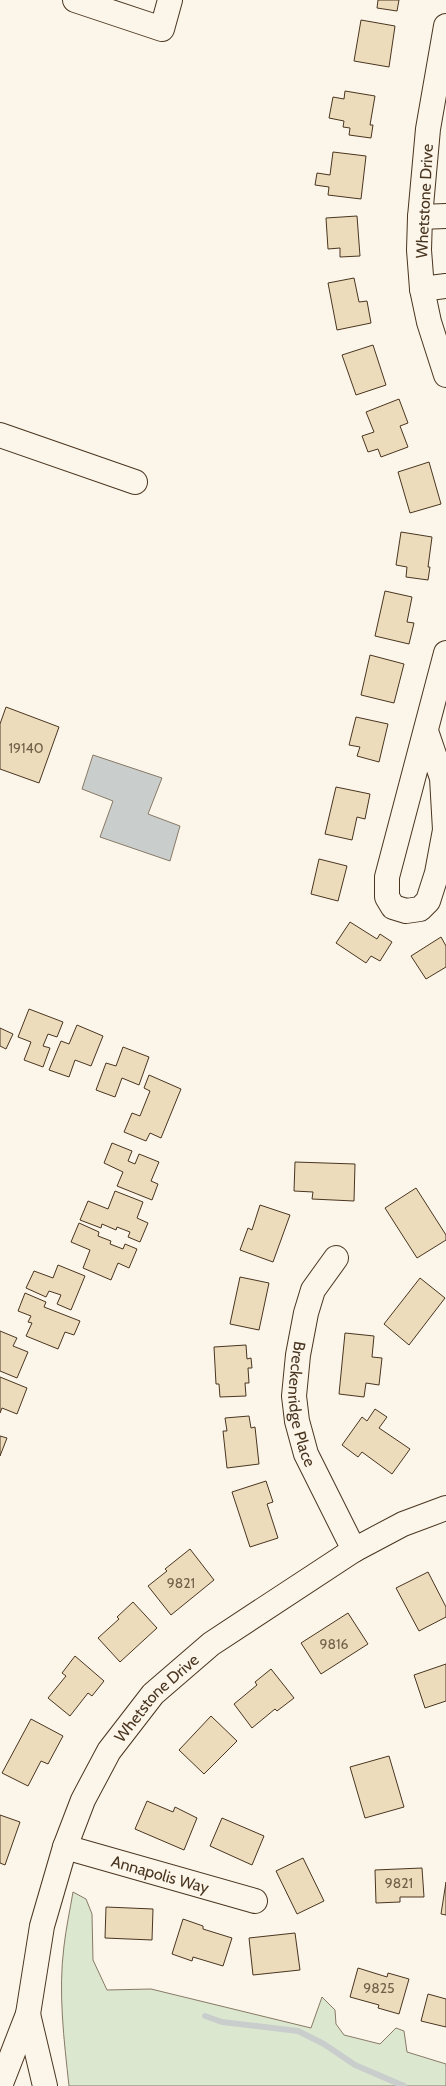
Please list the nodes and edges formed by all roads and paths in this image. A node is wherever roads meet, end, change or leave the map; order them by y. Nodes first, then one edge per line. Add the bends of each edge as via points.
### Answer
1 (75, 0) edge
2 (170, 0) edge
3 (446, 26) edge
4 (420, 216) junction
5 (446, 216) edge
6 (446, 286) edge
7 (422, 289) junction
8 (446, 375) edge
9 (0, 435) edge
10 (135, 482) dead end
11 (446, 653) edge
12 (426, 731) junction
13 (336, 1258) dead end
14 (446, 1508) edge
15 (354, 1550) junction
16 (65, 1847) junction
17 (255, 1901) dead end
18 (28, 2014) junction
19 (0, 2086) edge
20 (45, 2086) edge

1 - 2 street via 162,29
3 - 4 street, Whetstone Drive via 428,128
4 - 5 street
4 - 7 street, Whetstone Drive
6 - 7 street
7 - 8 street, Whetstone Drive
9 - 10 street
11 - 12 street
12 - 12 street via 387,877 387,897 393,907 406,911 420,909 428,901 445,830 442,778
13 - 15 street, Breckenridge Place via 313,1290 298,1355 294,1396 306,1454
14 - 15 street, Whetstone Drive via 403,1524
15 - 16 street, Whetstone Drive via 211,1644 153,1694 109,1751 83,1800
16 - 17 street, Annapolis Way
16 - 18 street, Whetstone Drive via 42,1926
18 - 19 street, Whetstone Drive
18 - 20 street, Whetstone Drive

